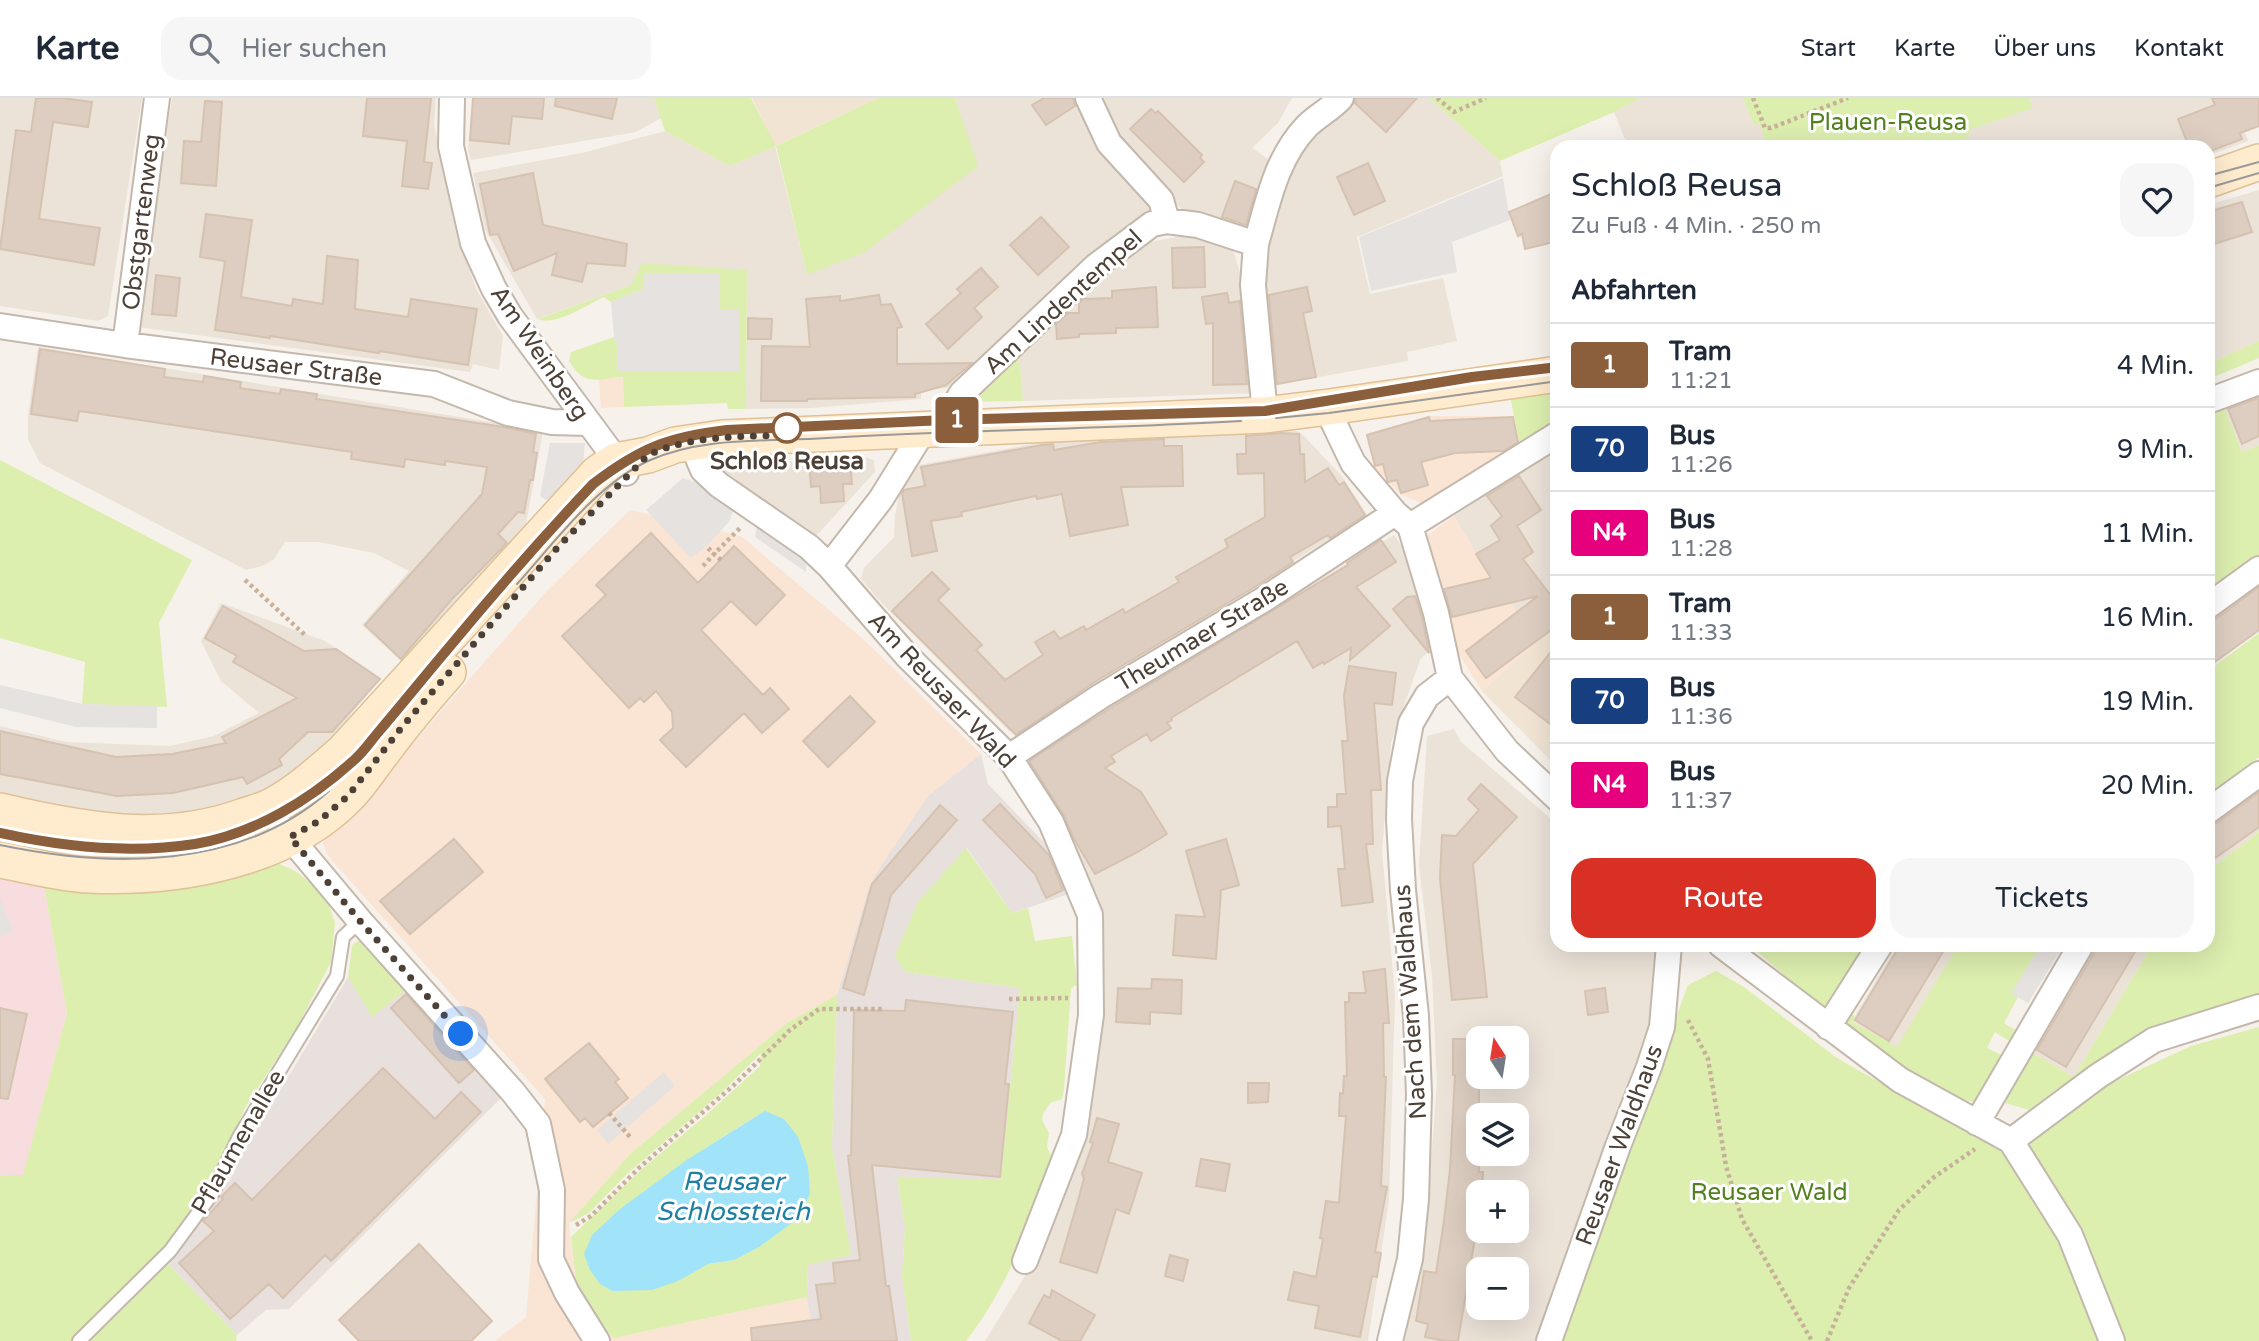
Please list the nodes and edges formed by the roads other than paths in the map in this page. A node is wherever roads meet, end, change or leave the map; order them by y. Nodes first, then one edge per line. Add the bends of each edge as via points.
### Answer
1 (157, 98) edge
2 (452, 98) edge
3 (1088, 98) edge
4 (1341, 98) edge
5 (2259, 162) edge
6 (2215, 178) edge
7 (1167, 222) junction
8 (1256, 244) junction
9 (0, 326) edge
10 (125, 345) junction
11 (1550, 375) edge
12 (2259, 382) edge
13 (2215, 398) edge
14 (1329, 408) junction
15 (1265, 415) junction
16 (587, 422) junction
17 (935, 428) junction
18 (1550, 438) edge
19 (691, 442) junction
20 (631, 464) junction
21 (1402, 519) junction
22 (829, 566) junction
23 (2259, 569) edge
24 (2215, 601) edge
25 (1450, 678) junction
26 (1009, 757) junction
27 (2259, 774) edge
28 (1550, 791) edge
29 (2215, 806) edge
30 (269, 808) junction
31 (0, 811) edge
32 (290, 837) junction
33 (0, 860) edge
34 (360, 921) junction
35 (1668, 952) edge
36 (1730, 952) edge
37 (1876, 952) edge
38 (2077, 952) edge
39 (2259, 1007) edge
40 (1828, 1027) junction
41 (1977, 1123) junction
42 (2005, 1138) junction
43 (1025, 1261) dead end
44 (79, 1341) edge
45 (597, 1341) edge
46 (1390, 1341) edge
47 (1549, 1341) edge
48 (2112, 1341) edge

1 - 10 street, Obstgartenweg
2 - 16 street, Am Weinberg via 451,146 473,243 510,316
3 - 7 street, Am Lindentempel via 1109,143 1161,200
4 - 8 street via 1290,147 1279,166
5 - 6 street
7 - 8 street, Am Lindentempel via 1198,225
7 - 17 street, Am Lindentempel via 1152,224 1096,266 962,393
8 - 15 street via 1253,285
9 - 10 street, Reusaer Straße
10 - 16 street, Reusaer Straße via 434,384 508,414 552,422
11 - 14 street
12 - 13 street
14 - 15 street
14 - 21 street via 1353,463
15 - 17 street
16 - 20 street, Am Weinberg
17 - 19 street
17 - 22 street
18 - 21 street, Theumaer Straße
19 - 20 street
19 - 22 street, Am Reusaer Wald via 703,470 719,485
20 - 30 street via 598,473 343,752
20 - 32 street via 439,682 348,796 319,821
21 - 25 street via 1436,613
21 - 26 street, Theumaer Straße via 1101,696
22 - 26 street, Am Reusaer Wald via 907,656
23 - 24 street
25 - 28 street via 1507,751
25 - 46 street, Nach dem Waldhaus via 1427,696 1411,723 1401,781 1403,890 1419,1094 1410,1259
26 - 43 street, Am Reusaer Wald via 1051,822 1090,915 1091,1015 1074,1135
27 - 29 street
30 - 31 street via 192,831 158,833 105,832
30 - 32 street
32 - 33 street via 245,857 199,869 149,874 88,875
32 - 34 street
34 - 44 lane, Pflaumenallee via 344,937 337,976 239,1138 212,1194 170,1251
34 - 45 street via 538,1124 552,1190 551,1259
35 - 47 street, Reusaer Waldhaus via 1662,1027
36 - 40 street
37 - 40 street
38 - 41 street
39 - 42 street via 2154,1040
40 - 41 street via 1900,1080
41 - 42 street
42 - 48 street via 2070,1235

